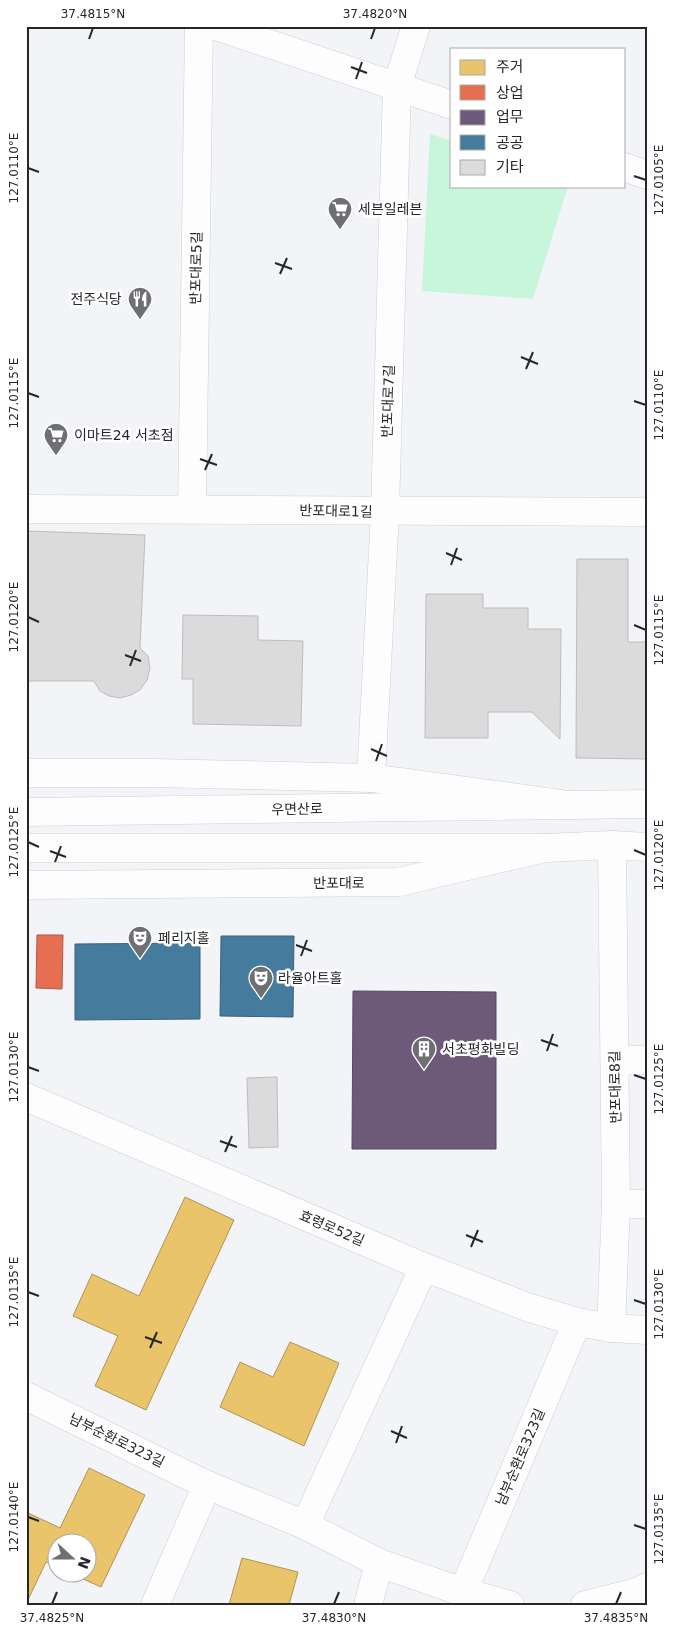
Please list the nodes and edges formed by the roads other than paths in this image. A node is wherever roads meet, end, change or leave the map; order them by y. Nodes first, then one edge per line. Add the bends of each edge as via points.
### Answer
1 (199, 26) edge
2 (216, 26) edge
3 (416, 26) edge
4 (397, 86) junction
5 (450, 104) edge
6 (626, 168) edge
7 (647, 175) edge
8 (26, 509) edge
9 (192, 509) junction
10 (384, 512) junction
11 (647, 512) edge
12 (26, 773) edge
13 (371, 778) junction
14 (647, 804) edge
15 (569, 805) junction
16 (26, 812) edge
17 (612, 845) junction
18 (647, 847) edge
19 (26, 848) edge
20 (545, 848) junction
21 (26, 885) edge
22 (615, 1060) junction
23 (647, 1060) edge
24 (26, 1097) edge
25 (616, 1204) junction
26 (647, 1204) edge
27 (424, 1267) junction
28 (577, 1322) junction
29 (611, 1328) junction
30 (647, 1330) edge
31 (26, 1396) edge
32 (207, 1485) junction
33 (305, 1525) junction
34 (379, 1563) junction
35 (463, 1592) junction
36 (640, 1595) edge
37 (155, 1605) edge
38 (368, 1605) edge
39 (510, 1605) edge
40 (585, 1605) edge

1 - 9 main road, 반포대로5길
2 - 4 main road
3 - 4 main road, 반포대로7길
4 - 5 main road
4 - 10 main road, 반포대로7길
6 - 7 main road
8 - 9 main road, 반포대로1길
9 - 10 main road, 반포대로1길
10 - 11 main road, 반포대로1길
10 - 13 main road, 반포대로7길
12 - 13 main road
13 - 15 main road
14 - 15 main road
15 - 16 main road, 우면산로
17 - 18 main road, 반포대로
17 - 20 main road, 반포대로
17 - 22 main road, 반포대로8길
19 - 20 main road
20 - 21 main road, 반포대로 via 399,882
22 - 23 main road
22 - 25 main road, 반포대로8길
24 - 27 main road, 효령로52길
25 - 26 main road
25 - 29 main road, 반포대로8길
27 - 28 main road, 효령로52길 via 526,1307
27 - 33 main road
28 - 29 main road, 효령로52길
28 - 35 main road, 남부순환로323길
29 - 30 main road, 효령로52길
31 - 32 main road, 남부순환로323길
32 - 33 main road, 남부순환로323길
32 - 37 main road
33 - 34 main road, 남부순환로323길
34 - 35 main road, 남부순환로323길
34 - 38 main road
35 - 39 main road, 남부순환로323길
36 - 40 main road

